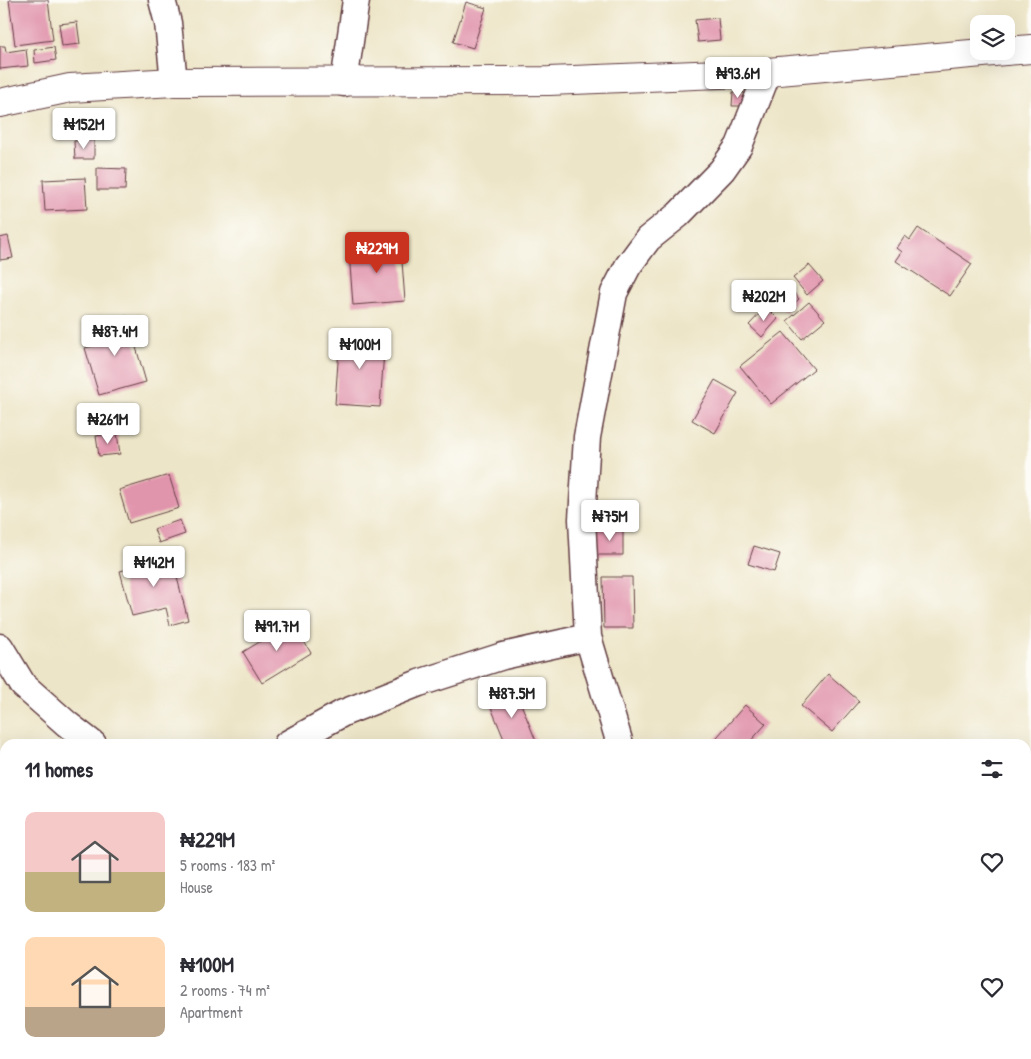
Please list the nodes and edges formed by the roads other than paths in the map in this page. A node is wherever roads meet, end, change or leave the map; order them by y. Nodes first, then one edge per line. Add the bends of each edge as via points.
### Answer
1 (162, 0) edge
2 (356, 0) edge
3 (1031, 49) edge
4 (1015, 50) edge
5 (970, 54) edge
6 (768, 72) junction
7 (174, 82) junction
8 (344, 83) junction
9 (0, 103) edge
10 (588, 637) junction
11 (0, 647) edge
12 (86, 739) edge
13 (296, 739) edge
14 (619, 739) edge

1 - 7 street via 168,23
2 - 8 street
3 - 4 street
5 - 6 street
6 - 8 street via 548,81
6 - 10 street via 739,146 722,170 678,215 648,239 628,266 614,293 587,437 582,518
7 - 8 street
7 - 9 street via 70,88
10 - 13 street via 502,656 419,683 343,713
10 - 14 street
11 - 12 street via 23,685

